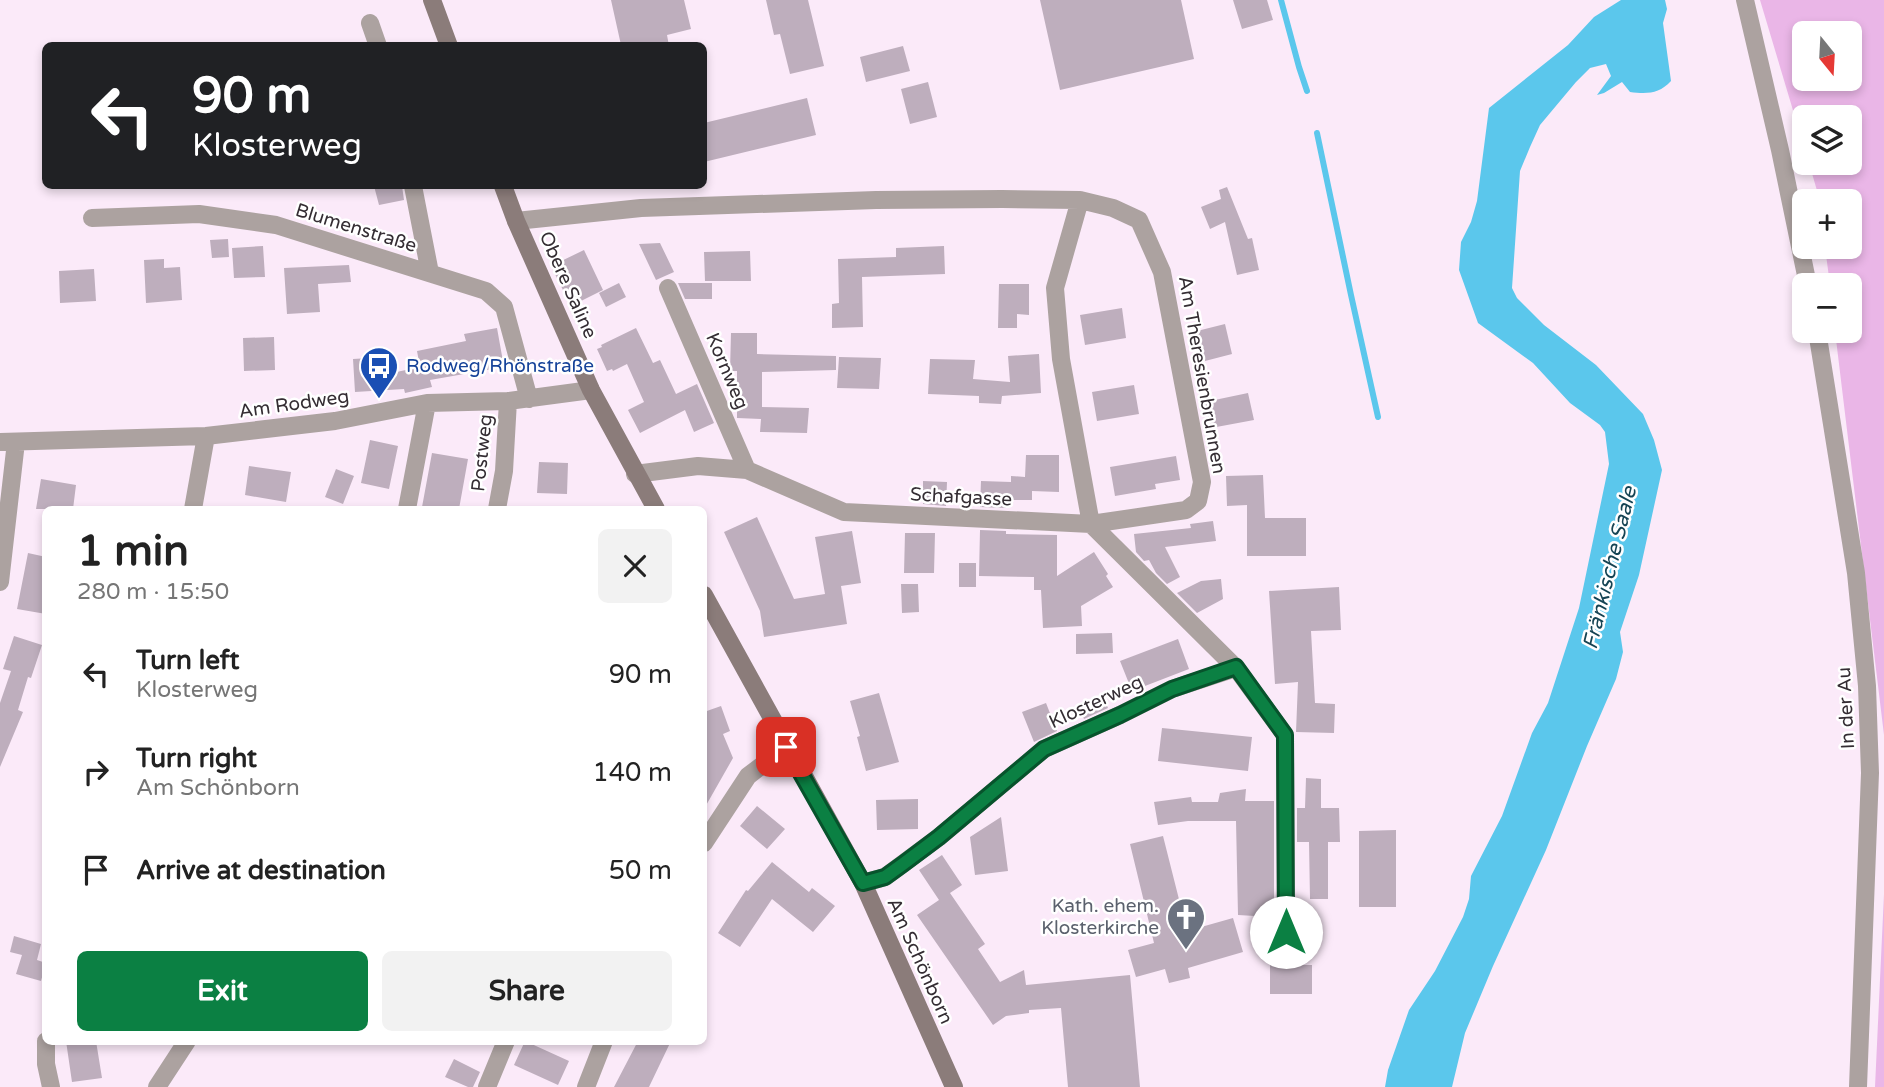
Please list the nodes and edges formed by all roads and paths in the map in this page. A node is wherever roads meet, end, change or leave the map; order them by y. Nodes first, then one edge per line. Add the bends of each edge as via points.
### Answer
1 (432, 0) edge
2 (1745, 0) edge
3 (370, 23) dead end
4 (377, 42) edge
5 (448, 42) edge
6 (414, 189) edge
7 (504, 189) edge
8 (1080, 200) junction
9 (92, 218) dead end
10 (516, 221) junction
11 (430, 273) junction
12 (1806, 273) edge
13 (668, 288) dead end
14 (1819, 343) edge
15 (591, 390) junction
16 (529, 398) junction
17 (508, 401) junction
18 (427, 403) junction
19 (206, 436) junction
20 (8, 442) edge
21 (747, 470) junction
22 (635, 474) junction
23 (194, 506) edge
24 (408, 506) edge
25 (498, 506) edge
26 (654, 506) edge
27 (1091, 524) junction
28 (0, 582) edge
29 (707, 602) edge
30 (1236, 667) junction
31 (786, 747) junction
32 (707, 838) edge
33 (863, 883) junction
34 (1286, 932) dead end
35 (46, 1045) edge
36 (184, 1045) edge
37 (504, 1045) edge
38 (602, 1045) edge
39 (51, 1087) edge
40 (157, 1087) edge
41 (487, 1087) edge
42 (586, 1087) edge
43 (954, 1087) edge
44 (1857, 1087) edge

1 - 5 main road
2 - 12 street
3 - 4 street
6 - 11 street
7 - 10 main road, Obere Saline
8 - 10 street, Am Theresienbrunnen via 876,200 655,208
8 - 27 street via 1055,288 1061,359
8 - 27 street, Am Theresienbrunnen via 1139,220 1158,262 1202,482 1198,501 1186,510
9 - 11 street, Blumenstraße via 199,214 276,225
10 - 15 main road, Obere Saline
11 - 16 street, Blumenstraße via 486,291 504,307
13 - 21 street, Kornweg
14 - 44 street, In der Au via 1856,573 1867,686 1870,773
15 - 16 street, Am Rodweg
15 - 22 main road, Obere Saline
16 - 17 street, Am Rodweg
17 - 18 street, Am Rodweg
17 - 25 street, Postweg
18 - 19 street, Am Rodweg via 335,421
18 - 24 street
19 - 20 street, Am Rodweg
19 - 23 street
20 - 28 street
21 - 22 street, Schafgasse via 698,466
21 - 27 street, Schafgasse via 844,512
22 - 26 main road
27 - 30 street
29 - 31 main road, Am Schönborn
30 - 33 street, Klosterweg via 1172,689 1044,749 885,877
30 - 34 street via 1285,735
31 - 32 street via 748,776
31 - 33 main road, Am Schönborn
33 - 43 main road, Am Schönborn
35 - 39 street
36 - 40 street
37 - 41 street
38 - 42 street

